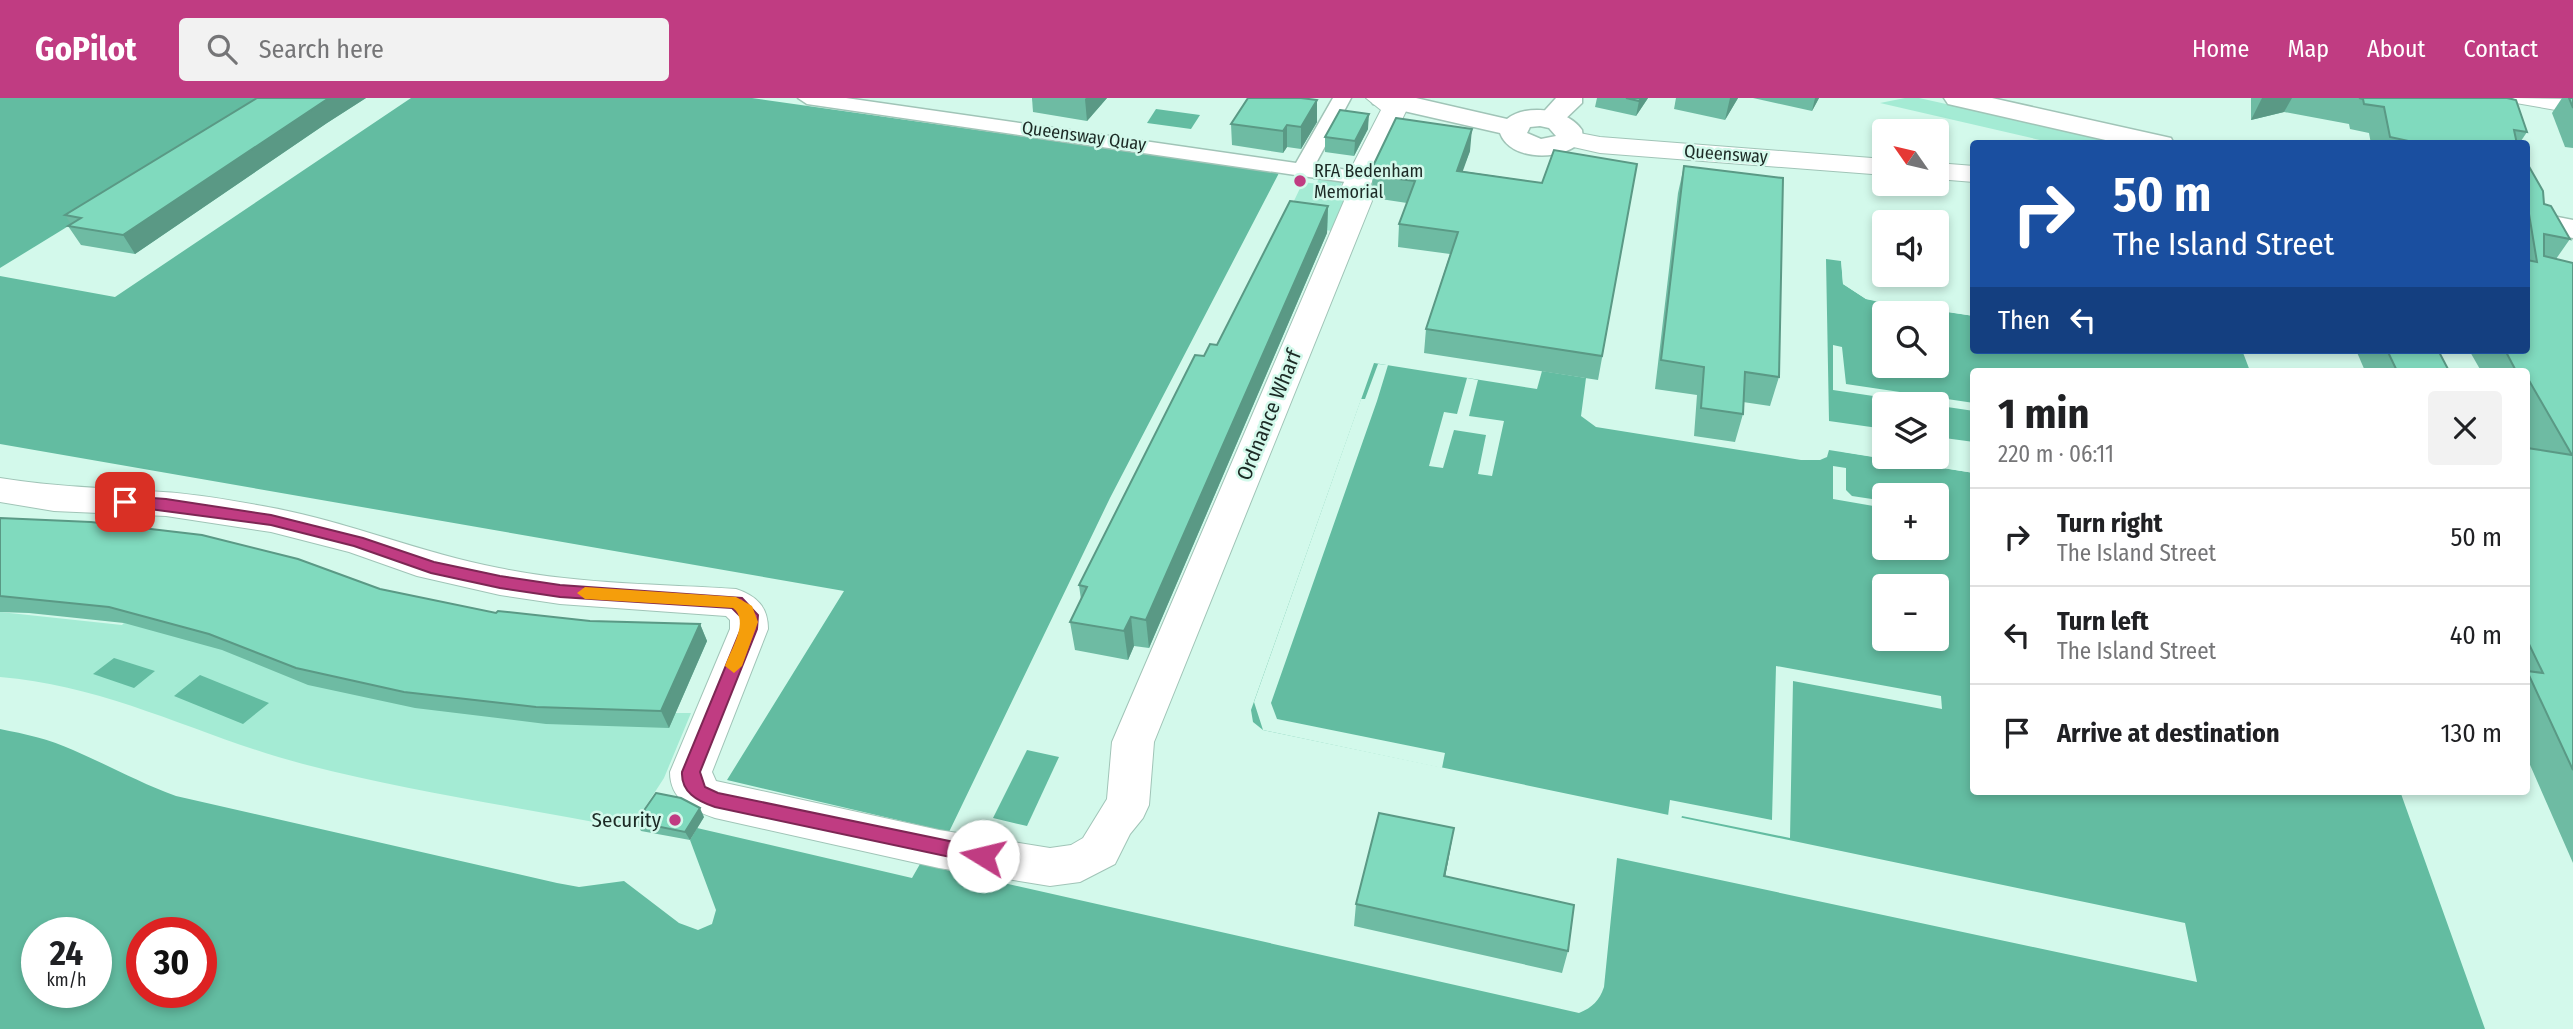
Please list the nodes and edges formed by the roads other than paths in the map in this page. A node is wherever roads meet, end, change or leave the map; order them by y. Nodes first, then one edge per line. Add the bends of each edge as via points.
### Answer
1 (807, 98) edge
2 (1342, 98) edge
3 (1380, 98) edge
4 (1569, 98) edge
5 (1958, 98) edge
6 (2525, 98) edge
7 (2573, 106) edge
8 (1550, 119) junction
9 (1512, 128) junction
10 (1569, 139) junction
11 (2143, 140) edge
12 (1872, 166) edge
13 (1302, 170) junction
14 (1950, 172) edge
15 (1970, 174) edge
16 (1360, 178) junction
17 (2530, 221) edge
18 (2573, 229) edge
19 (0, 491) edge

1 - 13 street, Queensway Quay
2 - 13 street
3 - 9 main road
3 - 16 street, Ordnance Wharf via 1395,107
4 - 8 main road
5 - 11 main road
6 - 7 street
8 - 9 main road via 1522,120
8 - 10 main road via 1569,130
9 - 10 main road via 1518,141 1534,146 1551,147
10 - 12 street, Queensway
13 - 16 street, Queensway Quay
14 - 15 street
16 - 19 street, Ordnance Wharf via 1355,188 1357,201 1133,742 1128,805 1099,851 1080,863 1050,867 939,849 715,800 693,787 691,772 749,629 749,615 736,603 548,589 446,571 271,520 166,504 54,499
17 - 18 main road

